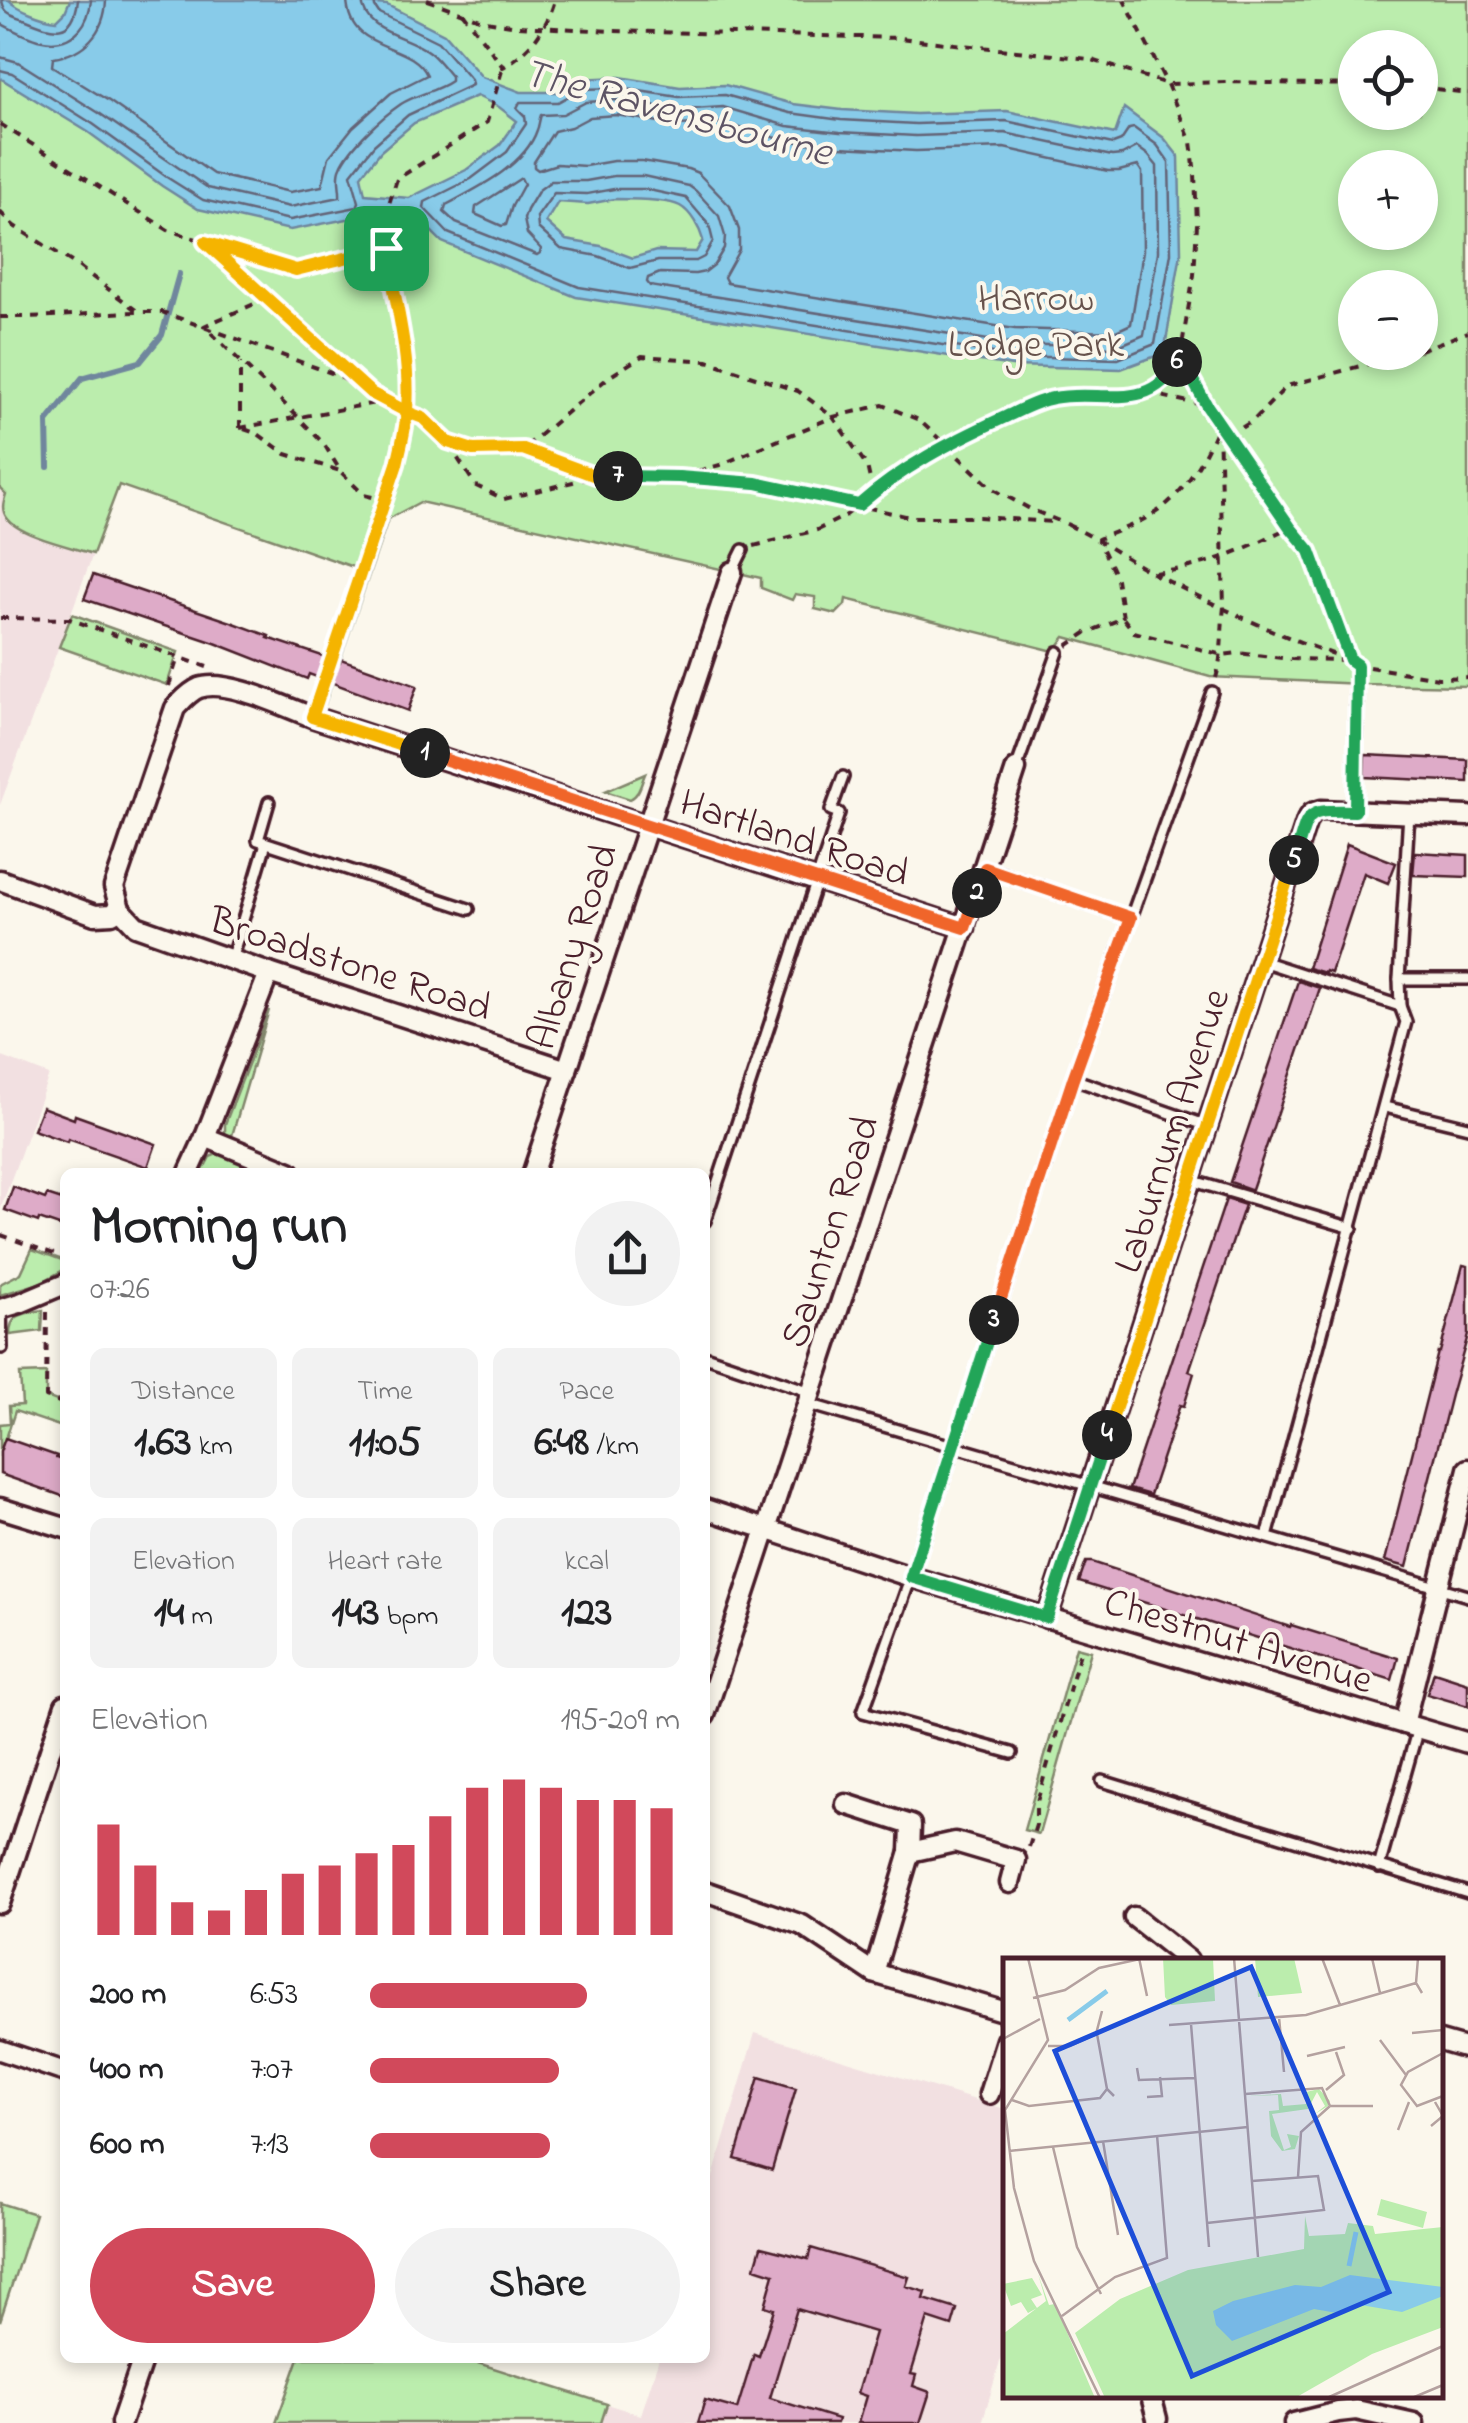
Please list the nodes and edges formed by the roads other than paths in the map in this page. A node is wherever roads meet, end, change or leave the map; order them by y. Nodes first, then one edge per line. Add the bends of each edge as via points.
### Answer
1 (743, 550) road end
2 (732, 572) joint
3 (1058, 652) road end
4 (1354, 662) road end
5 (1212, 692) road end
6 (1016, 769) joint
7 (842, 777) dead end
8 (269, 802) dead end
9 (1355, 811) junction
10 (1409, 813) junction
11 (1468, 816) edge
12 (648, 824) junction
13 (266, 843) junction
14 (985, 868) junction
15 (0, 880) edge
16 (815, 880) junction
17 (120, 908) junction
18 (469, 910) dead end
19 (1131, 918) junction
20 (965, 928) junction
21 (231, 960) junction
22 (1262, 960) junction
23 (269, 973) junction
24 (1400, 979) junction
25 (1468, 979) edge
26 (1400, 1006) junction
27 (567, 1070) junction
28 (1073, 1079) junction
29 (1385, 1107) junction
30 (1208, 1126) junction
31 (1468, 1126) edge
32 (205, 1138) junction
33 (191, 1168) edge
34 (280, 1168) edge
35 (534, 1168) edge
36 (1190, 1180) junction
37 (710, 1205) edge
38 (1352, 1228) junction
39 (60, 1286) edge
40 (0, 1308) edge
41 (2, 1348) edge
42 (710, 1358) edge
43 (810, 1398) junction
44 (953, 1448) junction
45 (1468, 1469) edge
46 (1090, 1488) junction
47 (0, 1508) edge
48 (710, 1511) edge
49 (60, 1526) edge
50 (767, 1530) junction
51 (1267, 1537) junction
52 (911, 1577) junction
53 (1438, 1587) junction
54 (1468, 1596) edge
55 (1047, 1618) junction
56 (710, 1700) edge
57 (60, 1720) edge
58 (1411, 1726) junction
59 (1468, 1744) edge
60 (1012, 1753) dead end
61 (1102, 1781) dead end
62 (846, 1804) dead end
63 (910, 1852) junction
64 (1379, 1867) junction
65 (1010, 1883) dead end
66 (710, 1893) edge
67 (1468, 1893) edge
68 (0, 1903) edge
69 (1134, 1917) dead end
70 (1185, 1958) edge
71 (874, 1974) junction
72 (1003, 2011) edge
73 (1443, 2042) edge
74 (0, 2050) edge
75 (1003, 2050) edge
76 (1468, 2050) edge
77 (60, 2070) edge
78 (989, 2094) dead end
79 (141, 2363) edge
80 (121, 2423) edge
81 (1294, 2423) edge
82 (1414, 2423) edge

1 - 2 lane
2 - 12 street, Albany Road
3 - 6 lane
4 - 9 lane
5 - 19 lane
6 - 14 street, Saunton Road
7 - 16 lane via 831,810 839,812
8 - 13 lane via 258,840
9 - 10 street, Laburnum Avenue
9 - 22 street, Laburnum Avenue via 1321,810 1307,820
10 - 11 street, Laburnum Avenue
10 - 24 lane
12 - 16 street, Hartland Road
12 - 17 street, Hartland Road via 229,688 202,686 175,708 114,887
12 - 27 street, Albany Road
13 - 18 lane
13 - 21 lane
14 - 19 lane
14 - 20 street, Saunton Road
15 - 17 street via 95,914
16 - 20 street, Hartland Road
16 - 37 lane
17 - 21 street, Broadstone Road via 136,926
19 - 28 lane
20 - 43 street, Saunton Road
21 - 23 street, Broadstone Road
22 - 26 lane
22 - 30 street, Laburnum Avenue
23 - 27 street, Broadstone Road
23 - 32 street
24 - 25 lane
24 - 26 lane
26 - 29 lane via 1406,1022
27 - 35 street, Albany Road
28 - 30 lane
28 - 44 lane
29 - 31 lane
29 - 38 lane
30 - 36 street, Laburnum Avenue
32 - 33 street
32 - 34 street
36 - 38 lane
36 - 46 street, Laburnum Avenue
38 - 51 lane
39 - 40 street
40 - 41 lane
42 - 43 lane
43 - 44 lane
43 - 50 street, Saunton Road
44 - 46 lane
44 - 52 lane
45 - 53 street
46 - 51 lane
46 - 55 street, Laburnum Avenue
47 - 49 street
48 - 50 street, Chestnut Avenue
50 - 52 street, Chestnut Avenue
50 - 56 street, Saunton Road
51 - 53 lane
52 - 55 street, Chestnut Avenue
52 - 60 lane via 863,1712
53 - 54 lane
53 - 58 street
55 - 58 street, Chestnut Avenue
57 - 68 street
58 - 59 street, Chestnut Avenue
58 - 64 lane
61 - 64 lane
62 - 63 street via 910,1825
63 - 65 street via 955,1842 1016,1860
63 - 71 street
64 - 67 lane
66 - 71 street via 802,1925
69 - 70 street
71 - 72 street
73 - 76 street
74 - 77 street
75 - 78 street
79 - 80 street
81 - 82 street via 1356,2410

